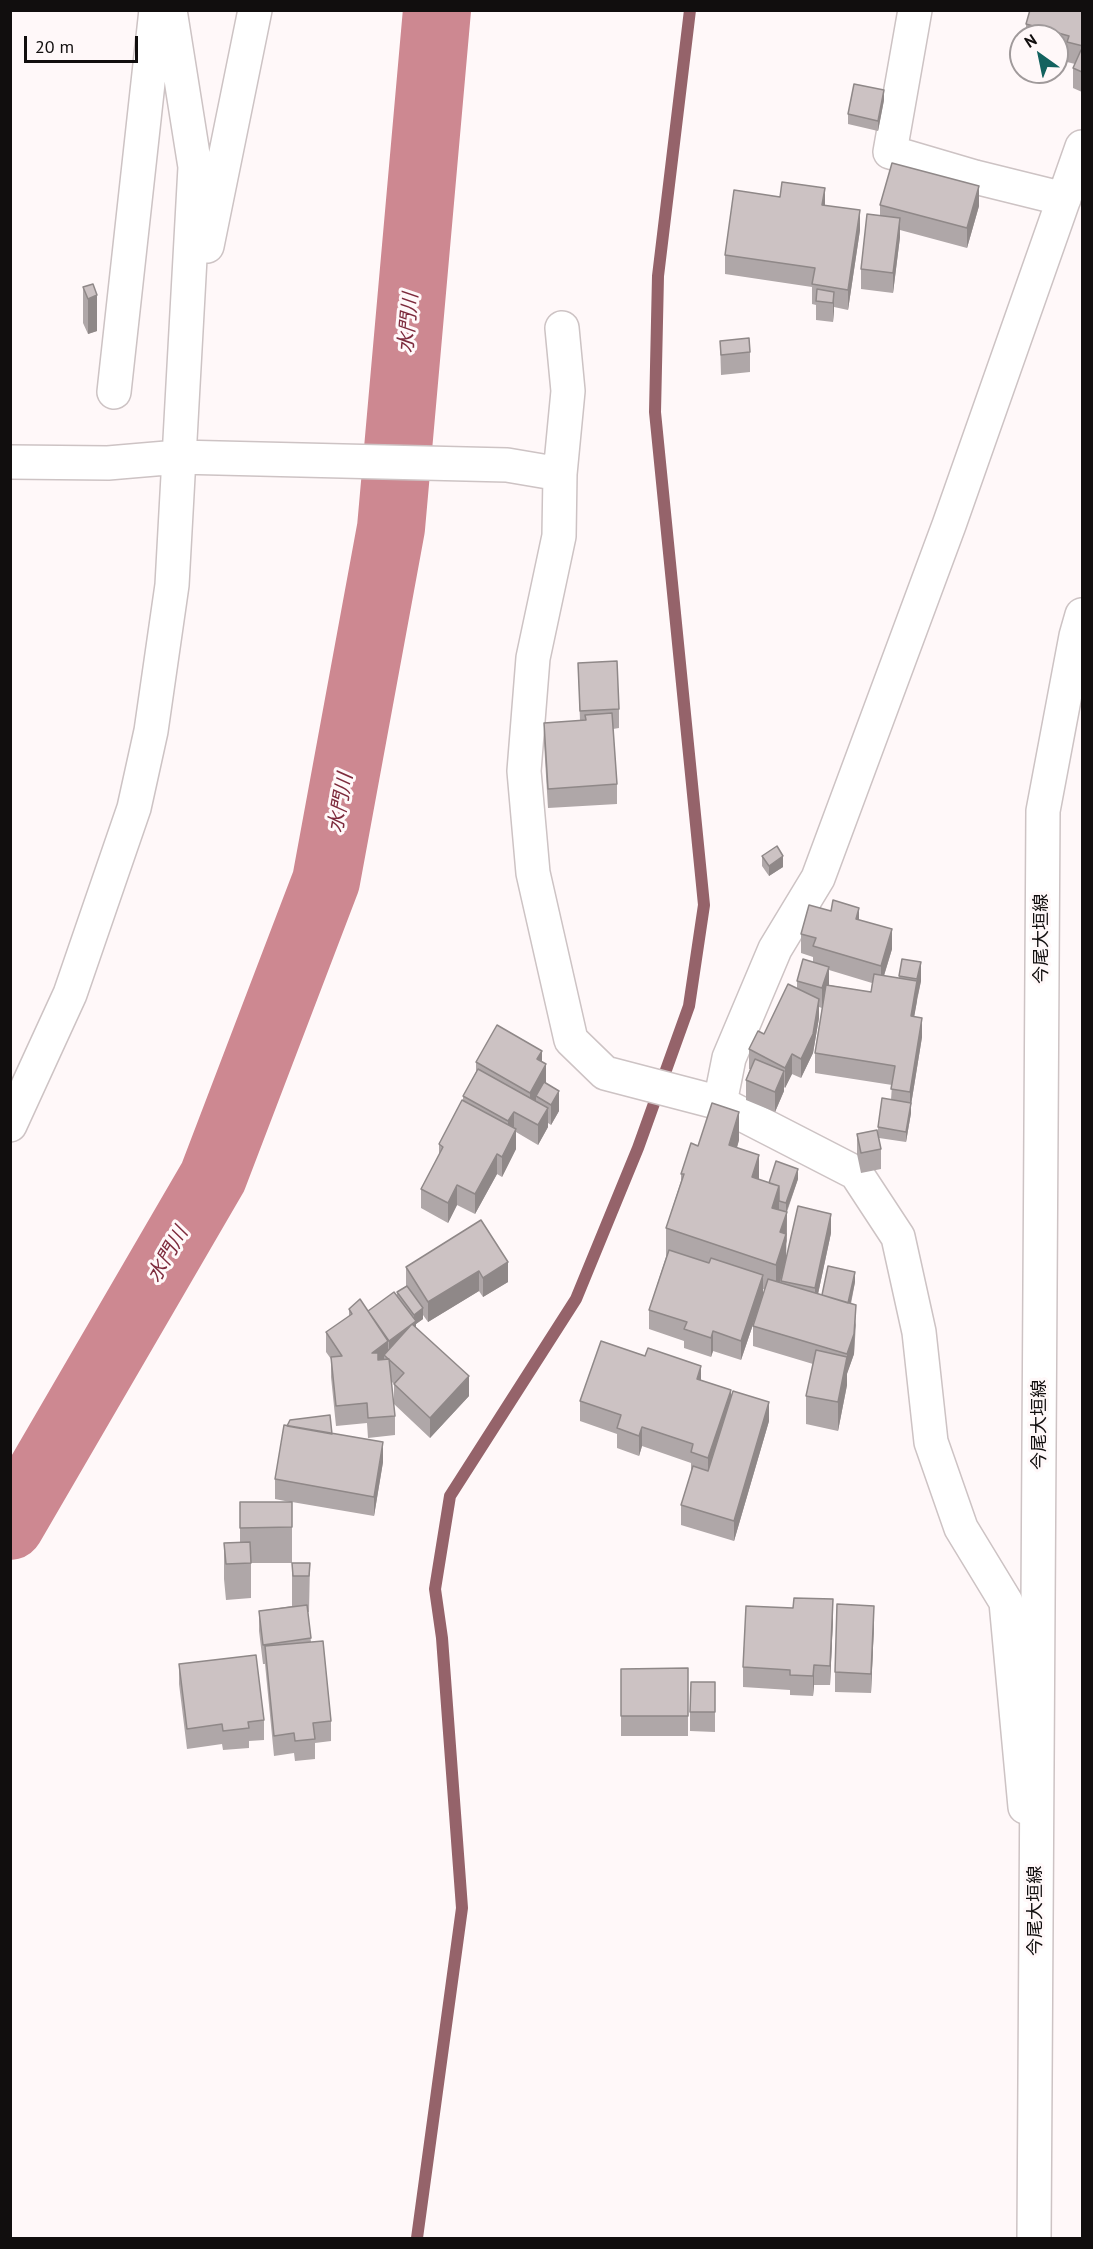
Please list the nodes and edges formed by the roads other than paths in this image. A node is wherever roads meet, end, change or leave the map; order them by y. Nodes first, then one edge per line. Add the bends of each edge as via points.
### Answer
1 (156, 10) edge
2 (170, 10) edge
3 (255, 10) edge
4 (915, 10) edge
5 (1083, 147) edge
6 (1064, 199) junction
7 (188, 284) junction
8 (562, 328) dead end
9 (114, 392) dead end
10 (178, 457) junction
11 (10, 462) edge
12 (560, 474) junction
13 (1083, 615) edge
14 (709, 1101) junction
15 (10, 1125) edge
16 (1036, 1935) junction
17 (1034, 2238) edge

1 - 9 street
2 - 7 street via 195,167
3 - 7 street via 204,264
4 - 6 street via 890,152
5 - 6 street
6 - 14 street via 818,878 775,949
7 - 10 street
8 - 12 street via 568,391
10 - 11 street via 108,463
10 - 12 street via 507,465
10 - 15 street via 172,585 152,731 134,808 70,994
12 - 14 street via 559,536 533,658 524,771 533,873 571,1040 604,1073
13 - 16 street, 今尾大垣線 via 1043,811
14 - 16 street via 856,1173 898,1238 919,1332 931,1442 961,1528 1006,1602
16 - 17 street, 今尾大垣線

